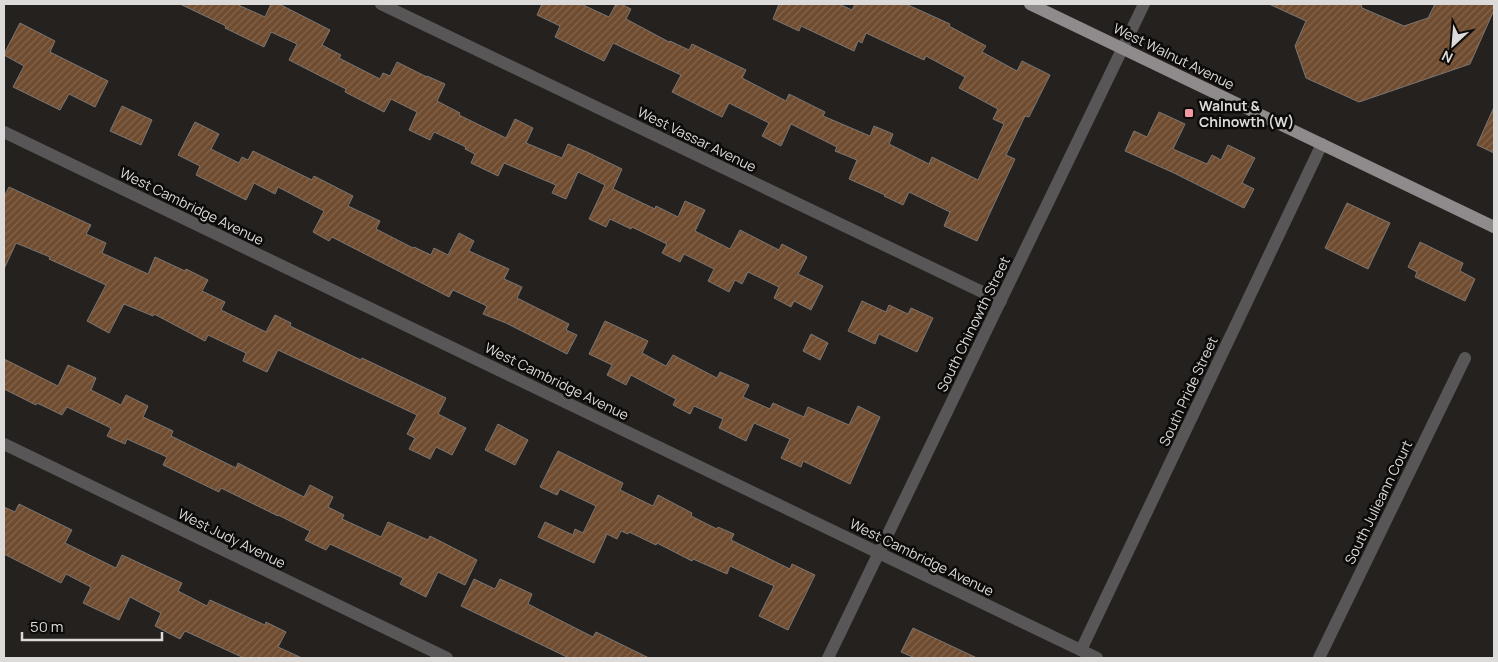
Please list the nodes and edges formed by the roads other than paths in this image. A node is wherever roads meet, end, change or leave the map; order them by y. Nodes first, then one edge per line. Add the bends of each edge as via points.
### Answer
1 (381, 4) edge
2 (1030, 4) edge
3 (1144, 4) edge
4 (1123, 48) junction
5 (4, 132) edge
6 (1322, 144) junction
7 (1494, 227) edge
8 (1001, 301) junction
9 (1464, 358) dead end
10 (4, 444) edge
11 (879, 552) junction
12 (1081, 650) junction
13 (447, 658) edge
14 (828, 658) edge
15 (1097, 658) edge
16 (1319, 658) edge

1 - 8 street, West Vassar Avenue
2 - 4 main road, West Walnut Avenue
3 - 4 street, South Chinowth Street
4 - 6 main road, West Walnut Avenue
4 - 8 street, South Chinowth Street
5 - 11 street, West Cambridge Avenue
6 - 7 main road, West Walnut Avenue
6 - 12 street, South Pride Street
8 - 11 street, South Chinowth Street
9 - 16 street, South Julieann Court
10 - 13 street, West Judy Avenue
11 - 12 street, West Cambridge Avenue
11 - 14 street, South Chinowth Street
12 - 15 street, West Cambridge Avenue

